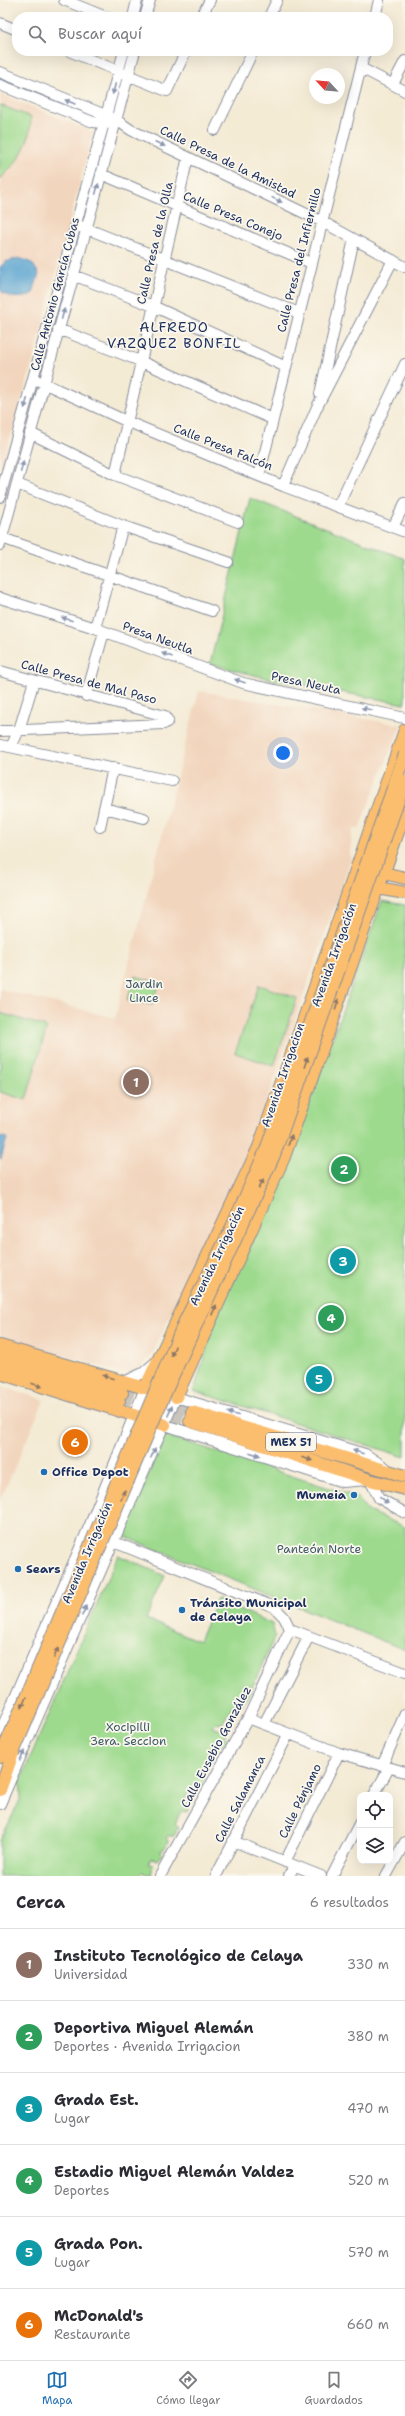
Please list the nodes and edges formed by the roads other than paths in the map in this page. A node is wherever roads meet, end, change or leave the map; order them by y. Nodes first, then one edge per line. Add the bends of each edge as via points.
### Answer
1 (64, 0) edge
2 (137, 0) edge
3 (150, 0) edge
4 (277, 0) edge
5 (379, 0) edge
6 (208, 2) edge
7 (94, 12) edge
8 (134, 12) edge
9 (146, 12) edge
10 (203, 12) edge
11 (271, 12) edge
12 (376, 12) edge
13 (0, 23) edge
14 (12, 28) edge
15 (81, 56) edge
16 (122, 56) edge
17 (134, 56) edge
18 (184, 56) edge
19 (251, 56) edge
20 (364, 56) edge
21 (405, 62) edge
22 (361, 68) junction
23 (118, 71) junction
24 (0, 72) edge
25 (128, 75) junction
26 (392, 84) junction
27 (0, 85) edge
28 (405, 91) edge
29 (110, 121) junction
30 (215, 130) dead end
31 (188, 157) junction
32 (101, 174) junction
33 (176, 206) junction
34 (321, 221) junction
35 (76, 224) junction
36 (86, 228) junction
37 (354, 239) junction
38 (164, 259) junction
39 (392, 260) junction
40 (311, 263) junction
41 (405, 267) edge
42 (73, 275) junction
43 (153, 306) junction
44 (299, 313) junction
45 (58, 329) junction
46 (140, 361) junction
47 (405, 364) edge
48 (286, 367) junction
49 (33, 379) junction
50 (45, 384) junction
51 (317, 407) junction
52 (272, 419) junction
53 (126, 421) junction
54 (30, 433) junction
55 (115, 475) junction
56 (259, 476) junction
57 (17, 484) junction
58 (283, 486) junction
59 (0, 496) edge
60 (405, 503) edge
61 (338, 506) junction
62 (238, 522) dead end
63 (123, 526) junction
64 (393, 527) junction
65 (405, 532) edge
66 (1, 541) edge
67 (228, 562) dead end
68 (110, 575) junction
69 (0, 598) edge
70 (212, 611) dead end
71 (100, 630) junction
72 (204, 668) joint
73 (0, 671) edge
74 (34, 681) junction
75 (86, 696) junction
76 (405, 718) edge
77 (1, 730) dead end
78 (19, 730) junction
79 (405, 730) edge
80 (0, 745) edge
81 (11, 748) junction
82 (405, 754) edge
83 (114, 768) junction
84 (172, 781) dead end
85 (405, 781) edge
86 (104, 808) junction
87 (405, 812) edge
88 (144, 818) dead end
89 (100, 826) dead end
90 (370, 827) junction
91 (393, 845) junction
92 (356, 867) junction
93 (383, 873) junction
94 (405, 878) edge
95 (378, 888) junction
96 (405, 893) edge
97 (320, 969) junction
98 (345, 980) junction
99 (304, 1016) junction
100 (330, 1024) junction
101 (201, 1268) junction
102 (224, 1287) junction
103 (178, 1315) junction
104 (206, 1328) junction
105 (0, 1346) edge
106 (0, 1355) edge
107 (157, 1361) junction
108 (0, 1364) edge
109 (0, 1373) edge
110 (145, 1388) junction
111 (122, 1392) junction
112 (176, 1397) junction
113 (134, 1416) junction
114 (165, 1425) junction
115 (391, 1472) junction
116 (405, 1476) edge
117 (369, 1480) junction
118 (405, 1489) edge
119 (405, 1513) edge
120 (89, 1527) junction
121 (114, 1542) junction
122 (290, 1629) junction
123 (309, 1636) junction
124 (405, 1673) edge
125 (405, 1714) edge
126 (248, 1718) junction
127 (264, 1724) junction
128 (0, 1732) edge
129 (288, 1735) junction
130 (6, 1753) edge
131 (339, 1753) junction
132 (385, 1767) junction
133 (405, 1772) edge
134 (0, 1790) edge
135 (375, 1792) edge
136 (0, 1804) edge
137 (357, 1828) edge
138 (233, 1841) junction
139 (405, 1842) edge
140 (290, 1864) junction
141 (160, 1876) edge
142 (216, 1876) edge
143 (289, 1876) edge
144 (321, 1876) edge
145 (332, 1876) edge
146 (386, 1876) edge

1 - 7 street
2 - 8 street
3 - 9 street
4 - 11 street
5 - 12 street
6 - 10 street
13 - 14 street
15 - 23 street
16 - 23 street, Calle Antonio García Cubas
17 - 25 street, Calle Antonio García Cubas
18 - 25 street via 167,91
19 - 30 street
20 - 22 street, Calle Presa del Infiernillo
21 - 26 street
22 - 26 street
22 - 34 street, Calle Presa del Infiernillo
23 - 25 street
23 -> 29 street, Calle Antonio García Cubas
29 -> 24 street
25 - 29 street, Calle Antonio García Cubas
26 - 28 street
27 - 29 street via 93,122
29 -> 31 street, Calle Presa de la Amistad
29 - 32 street, Calle Antonio García Cubas
29 - 35 street, Calle Antonio García Cubas
31 - 33 street, Calle Presa de la Olla
31 -> 34 street, Calle Presa de la Amistad
32 - 33 street, Calle Presa Conejo
36 -> 32 street, Calle Antonio García Cubas
33 - 38 street, Calle Presa de la Olla
33 - 40 street, Calle Presa Conejo
34 - 37 street, Calle Presa de la Amistad
34 - 40 street, Calle Presa del Infiernillo
35 - 36 street
35 - 49 street, Calle Antonio García Cubas
36 - 38 street
36 - 42 street, Calle Antonio García Cubas
37 - 39 street, Calle Presa de la Amistad
37 - 51 street
38 - 43 street, Calle Presa de la Olla
38 - 44 street
39 - 41 street, Calle Presa de la Amistad
39 - 51 street
40 - 44 street, Calle Presa del Infiernillo
42 - 43 street
45 -> 42 street, Calle Antonio García Cubas
43 - 46 street, Calle Presa de la Olla
43 - 48 street
44 - 48 street, Calle Presa del Infiernillo
45 - 46 street
45 - 50 street, Calle Antonio García Cubas
46 - 52 street
46 - 53 street, Calle Presa de la Olla
47 - 61 street
48 - 52 street, Calle Presa del Infiernillo
49 - 50 street, Calle Presa Falcón
49 -> 59 street, Calle Antonio García Cubas
50 - 53 street, Calle Presa Falcón
50 - 54 street, Calle Antonio García Cubas
51 - 58 street
52 - 56 street, Calle Presa del Infiernillo
53 - 55 street, Calle Presa de la Olla
53 - 56 street, Calle Presa Falcón
54 - 55 street
57 -> 54 street, Calle Antonio García Cubas
55 - 62 street
56 - 58 street, Calle Presa Falcón
57 - 63 street
57 - 66 street, Calle Antonio García Cubas
58 - 61 street, Calle Presa Falcón
60 - 64 street
61 - 64 street, Calle Presa Falcón
63 - 67 street
63 - 68 street
64 - 65 street, Calle Presa Falcón
66 - 68 street
68 - 70 street
68 - 71 street
71 -> 69 street, Presa Neutla
72 -> 71 street, Presa Neutla
71 - 75 street
76 -> 72 street, Presa Neuta via 243,683
73 - 74 street, Calle Presa de Mal Paso
74 - 75 street, Calle Presa de Mal Paso
74 - 78 street
75 - 78 street, Calle Presa de Mal Paso via 165,716 168,720 164,724
77 - 78 street
78 - 81 street
79 - 90 main road, Avenida Irrigacion
80 - 81 street
81 - 83 street
82 -> 130 main road, Avenida Irrigación, bridge via 266,1150 186,1321
83 - 84 street
83 - 86 street
130 -> 85 main road, Avenida Irrigación, bridge via 168,1386 274,1155
86 - 88 street
86 - 89 street
87 - 91 main road
90 - 91 street via 377,844 386,847
90 - 92 main road, Avenida Irrigacion
91 - 93 main road
92 - 93 main road
92 - 97 main road, Avenida Irrigacion
93 - 94 main road
93 - 95 main road
95 - 96 main road
95 - 98 main road
97 - 98 main road via 328,982 337,984
97 - 99 main road, Avenida Irrigacion
100 -> 98 main road
99 - 100 street via 310,1011 317,1010 327,1016
99 - 101 main road, Avenida Irrigacion via 259,1147
102 -> 100 main road via 284,1157
101 - 102 street via 206,1267 216,1272
101 - 103 main road, Avenida Irrigacion
104 -> 102 main road
103 - 104 street via 181,1326 188,1332 195,1333
103 - 107 main road, Avenida Irrigacion
104 - 112 main road
111 -> 105 main road
106 - 111 main road
107 - 110 main road, Avenida Irrigacion
107 - 111 street
108 - 111 main road
109 -> 113 main road
110 - 111 main road
110 - 112 street
110 - 113 street
114 -> 112 street
115 -> 112 street via 365,1454
113 - 114 main road
113 - 120 street
114 -> 117 street via 343,1482
121 -> 114 street
115 - 116 main road, MEX 51
115 -> 117 main road, MEX 51 via 191,1417
117 - 118 main road, MEX 51
117 -> 119 street via 379,1498
120 - 121 street via 93,1536 106,1542
120 - 128 street
121 - 122 street via 274,1607 284,1617
136 -> 121 street
122 - 123 street
122 - 126 street, Calle Eusebio González
123 - 124 street
123 - 127 street
125 - 132 street
126 - 127 street
126 - 141 street, Calle Eusebio González
127 - 129 street
129 - 131 street
129 - 138 street, Calle Salamanca
130 - 134 main road
131 - 132 street
131 - 140 street, Calle Pénjamo
132 - 133 street
132 - 135 street
137 - 145 street
138 - 140 street
138 - 142 street, Calle Salamanca
139 - 146 street
140 - 143 street, Calle Pénjamo
140 - 144 street

